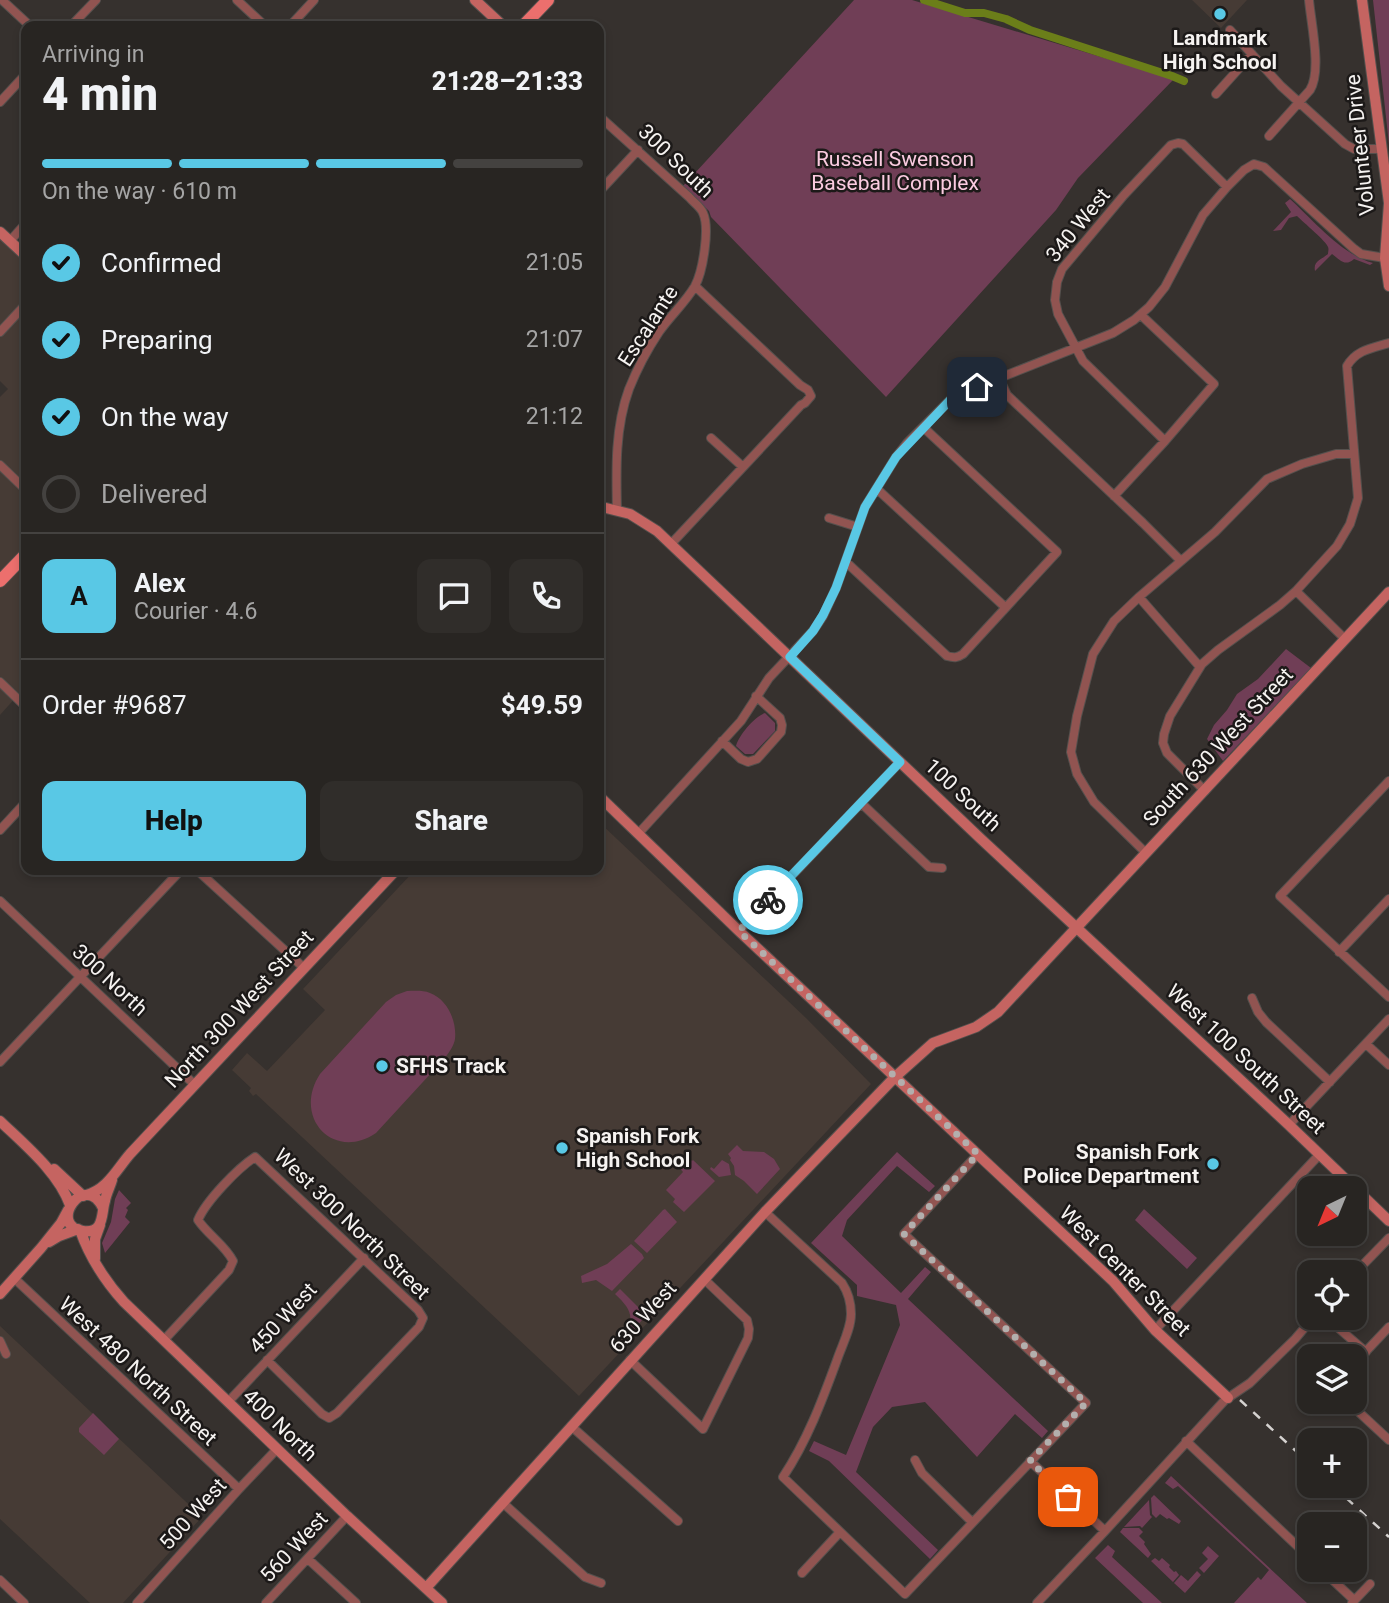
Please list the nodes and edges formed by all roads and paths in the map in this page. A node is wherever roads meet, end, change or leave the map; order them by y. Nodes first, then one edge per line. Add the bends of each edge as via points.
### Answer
1 (2, 0) edge
2 (96, 0) edge
3 (237, 0) edge
4 (314, 0) edge
5 (475, 0) edge
6 (548, 0) edge
7 (1309, 0) edge
8 (1362, 0) edge
9 (25, 21) edge
10 (76, 21) edge
11 (260, 21) edge
12 (295, 21) edge
13 (498, 21) edge
14 (528, 21) edge
15 (1230, 30) dead end
16 (1252, 54) junction
17 (21, 79) edge
18 (1216, 94) dead end
19 (0, 102) edge
20 (1300, 102) junction
21 (604, 120) edge
22 (1269, 136) dead end
23 (1382, 149) junction
24 (638, 150) junction
25 (604, 187) edge
26 (1227, 187) junction
27 (1389, 203) edge
28 (21, 229) edge
29 (0, 232) edge
30 (10, 241) junction
31 (21, 251) edge
32 (1385, 258) junction
33 (695, 286) junction
34 (1389, 286) edge
35 (21, 309) edge
36 (1141, 315) junction
37 (0, 332) edge
38 (1389, 343) edge
39 (1076, 347) junction
40 (999, 378) junction
41 (923, 427) junction
42 (711, 438) dead end
43 (1165, 441) junction
44 (1353, 454) junction
45 (0, 465) edge
46 (743, 467) junction
47 (21, 485) edge
48 (877, 489) junction
49 (1114, 496) junction
50 (604, 507) edge
51 (617, 510) junction
52 (829, 518) dead end
53 (858, 527) junction
54 (671, 544) junction
55 (21, 559) edge
56 (1181, 561) junction
57 (846, 562) junction
58 (0, 581) edge
59 (1296, 591) junction
60 (1389, 592) edge
61 (1139, 597) junction
62 (1005, 607) junction
63 (1345, 639) junction
64 (790, 657) junction
65 (1200, 667) junction
66 (0, 682) edge
67 (756, 696) junction
68 (21, 702) edge
69 (722, 741) junction
70 (900, 762) junction
71 (1389, 781) edge
72 (1205, 791) junction
73 (604, 801) edge
74 (860, 803) junction
75 (21, 807) edge
76 (0, 830) edge
77 (638, 834) junction
78 (1146, 853) junction
79 (942, 868) dead end
80 (176, 875) edge
81 (202, 875) edge
82 (391, 875) edge
83 (1389, 900) edge
84 (0, 901) edge
85 (1076, 928) junction
86 (739, 931) junction
87 (1339, 952) junction
88 (304, 968) junction
89 (80, 977) junction
90 (1389, 997) edge
91 (1252, 998) dead end
92 (1389, 1018) edge
93 (1366, 1044) junction
94 (0, 1062) edge
95 (1389, 1065) edge
96 (895, 1077) junction
97 (1330, 1082) junction
98 (195, 1085) junction
99 (0, 1121) edge
100 (1289, 1125) junction
101 (30, 1150) junction
102 (978, 1154) junction
103 (1320, 1154) junction
104 (112, 1177) junction
105 (84, 1195) junction
106 (69, 1207) junction
107 (103, 1208) junction
108 (765, 1212) junction
109 (1389, 1221) edge
110 (100, 1225) junction
111 (79, 1230) junction
112 (1389, 1238) edge
113 (41, 1248) junction
114 (363, 1258) junction
115 (1367, 1261) edge
116 (98, 1268) junction
117 (14, 1278) junction
118 (704, 1279) junction
119 (0, 1293) edge
120 (1389, 1327) edge
121 (1155, 1330) junction
122 (1303, 1330) edge
123 (1341, 1330) edge
124 (164, 1340) junction
125 (0, 1341) edge
126 (1357, 1344) edge
127 (1367, 1351) edge
128 (6, 1354) dead end
129 (267, 1360) junction
130 (630, 1360) junction
131 (1228, 1398) junction
132 (228, 1402) junction
133 (1361, 1414) edge
134 (571, 1426) junction
135 (1389, 1440) edge
136 (1186, 1441) junction
137 (277, 1449) junction
138 (915, 1460) dead end
139 (1030, 1461) junction
140 (239, 1489) junction
141 (503, 1503) junction
142 (347, 1516) junction
143 (678, 1521) dead end
144 (972, 1522) junction
145 (1105, 1531) junction
146 (840, 1532) junction
147 (1297, 1546) edge
148 (308, 1559) junction
149 (802, 1573) dead end
150 (0, 1580) edge
151 (1334, 1582) edge
152 (601, 1583) dead end
153 (1370, 1584) dead end
154 (426, 1588) junction
155 (143, 1601) edge
156 (1353, 1602) edge
157 (24, 1603) edge
158 (266, 1603) edge
159 (356, 1603) edge
160 (442, 1603) edge
161 (1037, 1603) edge

1 - 9 street
2 - 10 street
3 - 11 street
4 - 12 street
5 - 13 street
6 - 14 main road
7 - 20 street via 1316,71 1314,83
8 - 23 street, Volunteer Drive
15 - 16 street
16 - 18 street
16 - 20 street
17 - 19 street
20 - 22 street
20 - 23 street via 1353,149
21 - 24 street, 300 South
23 - 27 street, Volunteer Drive
24 - 25 street
24 - 33 street, 300 South via 703,212 706,238
26 - 32 street via 1249,166 1259,164 1361,254
26 - 36 street via 1203,215 1165,287
26 - 39 street, 340 West via 1188,148 1178,143 1167,147 1062,269 1055,300
27 - 32 street, Volunteer Drive
28 - 30 street
29 - 30 street
30 - 31 street
32 - 34 street, Volunteer Drive
33 - 46 street via 811,397
33 - 51 street, Escalante via 647,351 628,390 618,428
35 - 37 street
36 - 39 street via 1113,333
36 - 43 street via 1214,384
38 - 44 street via 1360,352 1347,366
39 - 40 street
39 - 43 street, 340 West via 1083,361
40 - 41 street via 954,396
40 - 49 street via 1007,395
41 - 48 street via 896,457
41 - 62 street via 1057,552
42 - 46 street
43 - 49 street
44 - 56 street via 1336,454 1268,479
44 - 59 street via 1357,498 1350,524 1337,546
45 - 47 street
46 - 54 street
48 - 53 street
48 - 62 street
49 - 56 street
50 - 51 street, 100 South
51 - 54 street, 100 South via 642,520
52 - 53 street
53 - 57 street
54 - 64 street, 100 South
55 - 58 main road
56 - 61 street
57 - 62 street via 953,658
57 - 64 street via 823,615
59 - 63 street
59 - 65 street
60 - 63 street, South 630 West Street
61 - 65 street
61 - 78 street via 1114,621 1093,654 1071,752 1077,774 1094,802
63 - 72 street, South 630 West Street
64 - 67 street
64 - 70 street, 100 South
65 - 72 street via 1170,716 1163,743 1173,760
66 - 68 street
67 - 69 street
67 - 69 street via 780,718 781,732 757,759 748,762
69 - 77 street
70 - 74 street
70 - 85 street, 100 South
71 - 87 street via 1279,896
72 - 78 street, South 630 West Street
73 - 77 street, West Center Street
74 - 79 street via 929,867
74 - 86 street
75 - 76 street
77 - 86 street, West Center Street
78 - 85 street, South 630 West Street
80 - 89 street
81 - 88 street
82 - 88 street, North 300 West Street
83 - 87 street
84 - 89 street, 300 North
85 - 96 street, South 630 West Street via 998,1012 976,1027 933,1043
85 - 100 street, West 100 South Street
86 - 96 street, West Center Street
87 - 90 street
88 - 98 street, North 300 West Street
89 - 94 street
89 - 98 street, 300 North
91 - 97 street via 1265,1022
92 - 93 street
93 - 95 street
93 - 97 street
96 - 102 street, West Center Street
96 - 108 street, 630 West
97 - 100 street
98 - 104 street, North 300 West Street
99 - 101 street
100 - 103 street, West 100 South Street
101 - 105 street
101 - 106 street via 62,1186
102 - 121 street, West Center Street via 1113,1281
102 - 139 street via 904,1234 1086,1403
103 - 109 street, West 100 South Street
103 - 121 street
104 - 105 street via 97,1191
104 - 107 street
105 - 106 street
105 - 107 street via 97,1199
106 - 111 street via 70,1221
106 - 113 street
107 - 110 street
108 - 118 street, 630 West
108 - 146 street via 837,1279 850,1300 850,1324 822,1399 783,1478
110 - 111 street via 91,1231
110 - 116 street via 94,1244
111 - 113 street
111 - 116 street, 400 North
112 - 115 street
113 - 117 street
114 - 124 street, West 300 North Street via 255,1157 202,1210 198,1220 229,1253 233,1261 229,1270
114 - 129 street, 450 West
114 - 129 street, West 300 North Street via 423,1318 401,1346 330,1418
116 - 124 street, 400 North via 124,1302
117 - 119 street
117 - 140 street, West 480 North Street
118 - 130 street, 630 West
118 - 130 street via 747,1320 749,1329 703,1429
120 - 127 street
121 - 131 street, West Center Street
122 - 131 street via 1250,1383
123 - 126 street
124 - 132 street, 400 North
125 - 128 street
129 - 132 street, 450 West
130 - 134 street, 630 West
131 - 136 street
132 - 137 street, 400 North
133 - 135 street
134 - 141 street, 630 West
134 - 143 street
136 - 145 street
136 - 147 street
137 - 140 street, 500 West
137 - 142 street, 400 North
138 - 144 street via 922,1473
139 - 144 street
139 - 145 street
140 - 155 street, 500 West
141 - 152 street via 585,1577
141 - 154 street, 630 West
142 - 148 street, 560 West
142 - 154 street, 400 North
144 - 146 street via 905,1594
145 - 161 street
146 - 149 street
148 - 158 street, 560 West
148 - 159 street
150 - 157 street
151 - 156 street
153 - 156 street
154 - 160 street, 400 North

